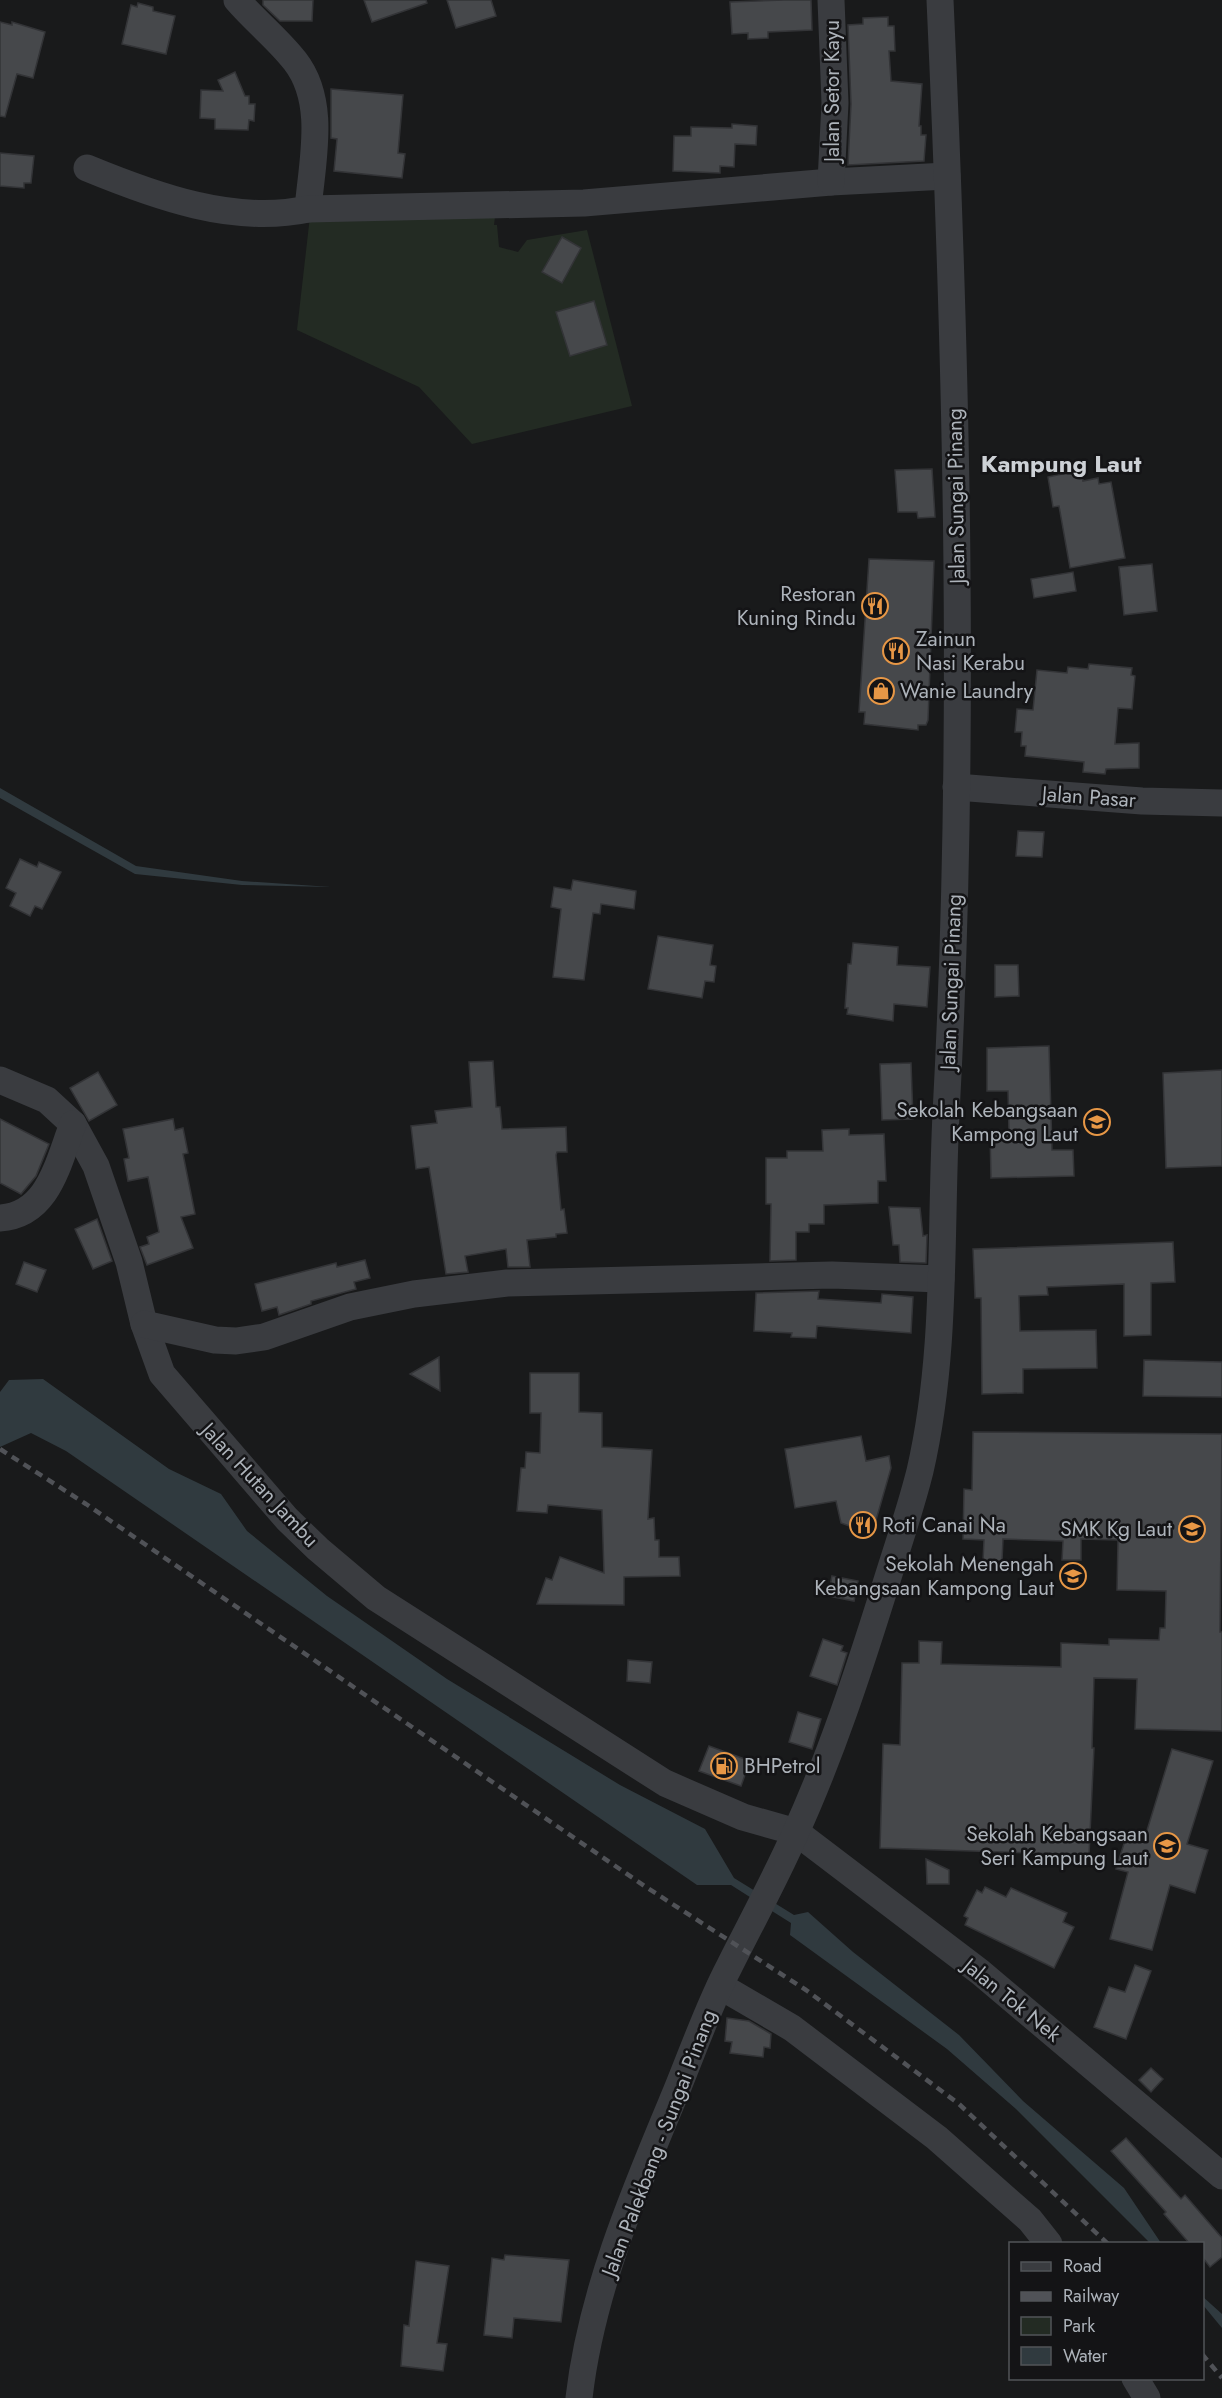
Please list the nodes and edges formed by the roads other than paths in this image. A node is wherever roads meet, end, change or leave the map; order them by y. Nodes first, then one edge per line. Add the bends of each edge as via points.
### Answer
1 (237, 0) edge
2 (831, 0) edge
3 (940, 0) edge
4 (87, 168) dead end
5 (947, 176) junction
6 (831, 182) junction
7 (308, 209) junction
8 (956, 787) junction
9 (1222, 803) edge
10 (0, 1080) edge
11 (74, 1124) junction
12 (0, 1218) edge
13 (941, 1279) junction
14 (144, 1324) junction
15 (796, 1832) junction
16 (731, 1961) joint
17 (720, 1986) junction
18 (1222, 2176) edge
19 (1047, 2242) edge
20 (1137, 2380) edge
21 (579, 2398) edge
22 (1147, 2398) edge

1 - 7 street via 295,61 308,84 315,106
2 - 6 street, Jalan Setor Kayu via 835,103
3 - 5 street, Jalan Sungai Pinang
4 - 7 street via 142,190 194,204 258,214
5 - 6 street
5 - 8 street, Jalan Sungai Pinang via 956,482
6 - 7 street via 584,203
8 - 9 street, Jalan Pasar
8 - 13 street, Jalan Sungai Pinang
10 - 11 street, Jalan Hutan Jambu via 47,1100
11 - 12 street via 47,1190 18,1217
11 - 14 street, Jalan Hutan Jambu via 100,1177 129,1262
13 - 14 street via 832,1275 507,1283 414,1294 350,1307 264,1336 236,1341
13 - 15 street, Jalan Sungai Pinang via 934,1391 920,1472 847,1708
14 - 15 street, Jalan Hutan Jambu via 162,1374 185,1403 287,1520 376,1599 665,1782 743,1817
15 - 16 street, Jalan Sungai Pinang
15 - 18 street, Jalan Tok Nek via 980,1972
16 - 17 street, Jalan Palekbang - Sungai Pinang
17 - 19 street via 792,2028 937,2138 1030,2220
17 - 21 street, Jalan Palekbang - Sungai Pinang via 650,2154 606,2276 583,2364
20 - 22 street

